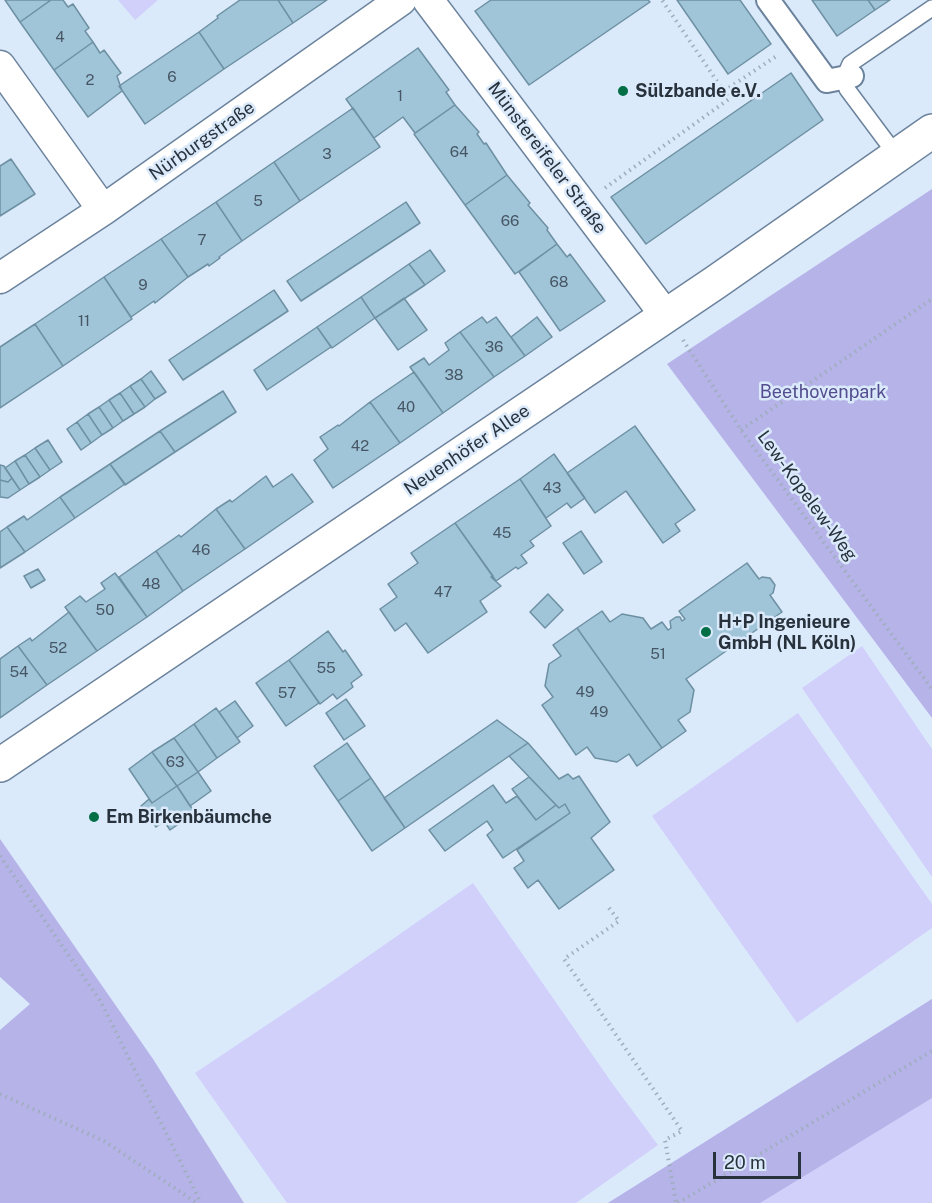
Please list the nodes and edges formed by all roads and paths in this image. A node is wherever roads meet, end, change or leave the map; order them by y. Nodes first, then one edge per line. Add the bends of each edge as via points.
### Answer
1 (401, 0) edge
2 (429, 0) edge
3 (662, 0) edge
4 (768, 0) edge
5 (932, 8) edge
6 (778, 55) dead end
7 (0, 66) edge
8 (848, 77) junction
9 (724, 91) junction
10 (932, 131) edge
11 (897, 156) junction
12 (604, 189) dead end
13 (103, 210) junction
14 (0, 278) edge
15 (932, 299) edge
16 (666, 316) junction
17 (741, 430) junction
18 (932, 689) edge
19 (0, 765) edge
20 (0, 856) edge
21 (609, 908) dead end
22 (932, 1051) edge
23 (0, 1094) edge
24 (199, 1203) edge
25 (677, 1203) edge

1 - 13 street, Nürburgstraße
2 - 16 street, Münstereifeler Straße
3 - 9 path
4 - 8 street via 827,81
5 - 8 lane via 850,64
6 - 9 path
7 - 13 street
8 - 11 lane via 847,89
9 - 12 path via 729,99
10 - 11 street, Neuenhöfer Allee
11 - 16 street, Neuenhöfer Allee
13 - 14 street, Nürburgstraße
15 - 17 path
16 - 17 path, Lew-Kopelew-Weg
16 - 19 street, Neuenhöfer Allee
17 - 18 path, Lew-Kopelew-Weg
20 - 24 path via 101,1002
21 - 25 path via 619,921 564,959 682,1131 665,1140
22 - 25 path
23 - 24 path via 104,1141

